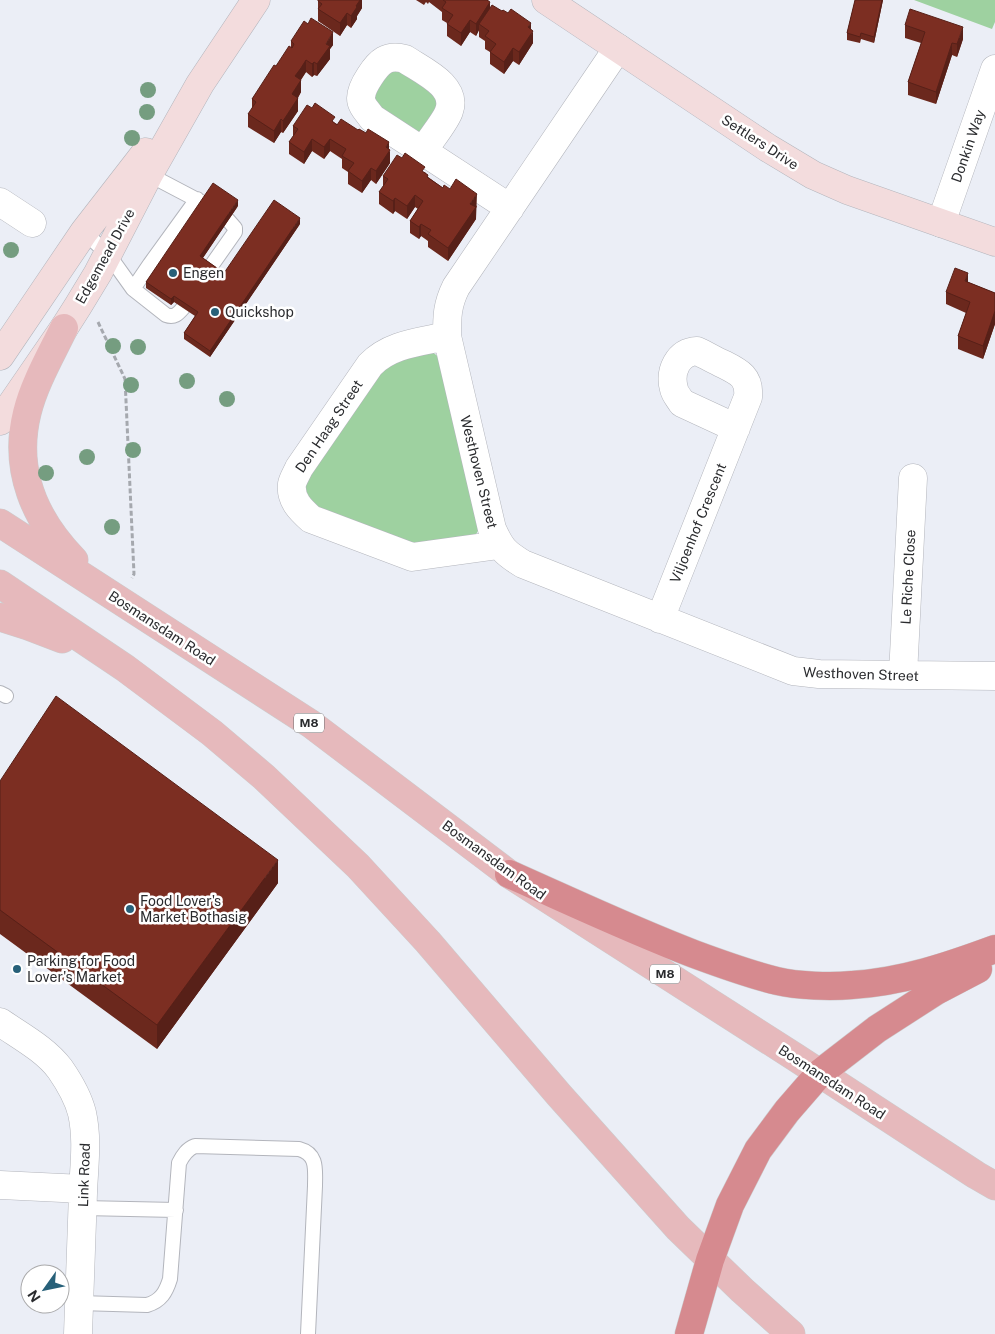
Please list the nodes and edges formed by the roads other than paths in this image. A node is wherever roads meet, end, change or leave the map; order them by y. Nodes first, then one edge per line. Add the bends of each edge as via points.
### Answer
1 (256, 0) edge
2 (546, 0) edge
3 (618, 48) junction
4 (995, 69) edge
5 (423, 151) dead end
6 (142, 170) junction
7 (0, 202) edge
8 (510, 208) junction
9 (228, 220) edge
10 (32, 223) dead end
11 (941, 223) junction
12 (84, 232) junction
13 (995, 242) edge
14 (108, 254) junction
15 (209, 269) edge
16 (133, 289) junction
17 (183, 308) edge
18 (64, 328) junction
19 (447, 336) junction
20 (0, 356) edge
21 (0, 421) edge
22 (736, 428) dead end
23 (913, 478) dead end
24 (0, 523) edge
25 (499, 545) junction
26 (0, 584) edge
27 (99, 587) junction
28 (0, 617) edge
29 (660, 619) junction
30 (125, 668) junction
31 (903, 675) junction
32 (995, 676) edge
33 (509, 874) junction
34 (995, 949) edge
35 (995, 960) edge
36 (0, 1022) edge
37 (820, 1074) junction
38 (0, 1185) edge
39 (995, 1186) edge
40 (83, 1198) junction
41 (176, 1210) junction
42 (710, 1260) junction
43 (79, 1303) junction
44 (78, 1334) edge
45 (308, 1334) edge
46 (689, 1334) edge
47 (791, 1334) edge

1 - 6 street, Edgemead Drive
2 - 3 street, Settlers Drive
3 - 8 street, Westhoven Street
3 - 11 street, Settlers Drive via 812,175
4 - 11 street, Donkin Way
5 - 8 street
6 - 12 street, Edgemead Drive
6 - 14 street, Edgemead Drive
6 - 16 lane via 200,201
7 - 10 street
8 - 19 street, Westhoven Street via 451,298 446,314
9 - 15 lane via 235,232
11 - 13 street, Settlers Drive
12 - 14 lane
12 - 20 street, Edgemead Drive
14 - 16 lane
14 - 18 street, Edgemead Drive
16 - 17 lane via 169,316 176,316
18 - 21 street, Edgemead Drive
18 - 27 main road via 27,412 24,469 33,501 44,522
19 - 25 street, Westhoven Street via 492,530
19 - 25 street, Den Haag Street via 399,346 373,361 299,468 292,484 293,498 311,519 412,558
22 - 29 street, Viljoenhof Crescent
23 - 31 street, Le Riche Close
24 - 27 main road, Bosmansdam Road / M8
25 - 29 street, Westhoven Street via 524,564
26 - 30 main road
27 - 33 main road, Bosmansdam Road / M8 via 311,724
28 - 30 main road
29 - 31 street, Westhoven Street via 793,671
30 - 42 main road via 212,733 264,777 358,866 428,942 622,1167
31 - 32 street, Westhoven Street
33 - 34 highway via 660,941 778,981 851,986 893,980
33 - 37 main road, Bosmansdam Road / M8
35 - 37 highway via 936,991 877,1029
36 - 40 street, Link Road via 48,1056 72,1089 84,1124
37 - 39 main road, Bosmansdam Road / M8
37 - 42 highway via 758,1150 730,1205
38 - 40 street
40 - 41 lane
40 - 43 street, Link Road
41 - 43 lane via 170,1279 162,1297 147,1305
41 - 45 lane via 180,1162 190,1147 299,1149 311,1156 315,1164 315,1186
42 - 46 highway
42 - 47 main road
43 - 44 street, Link Road

